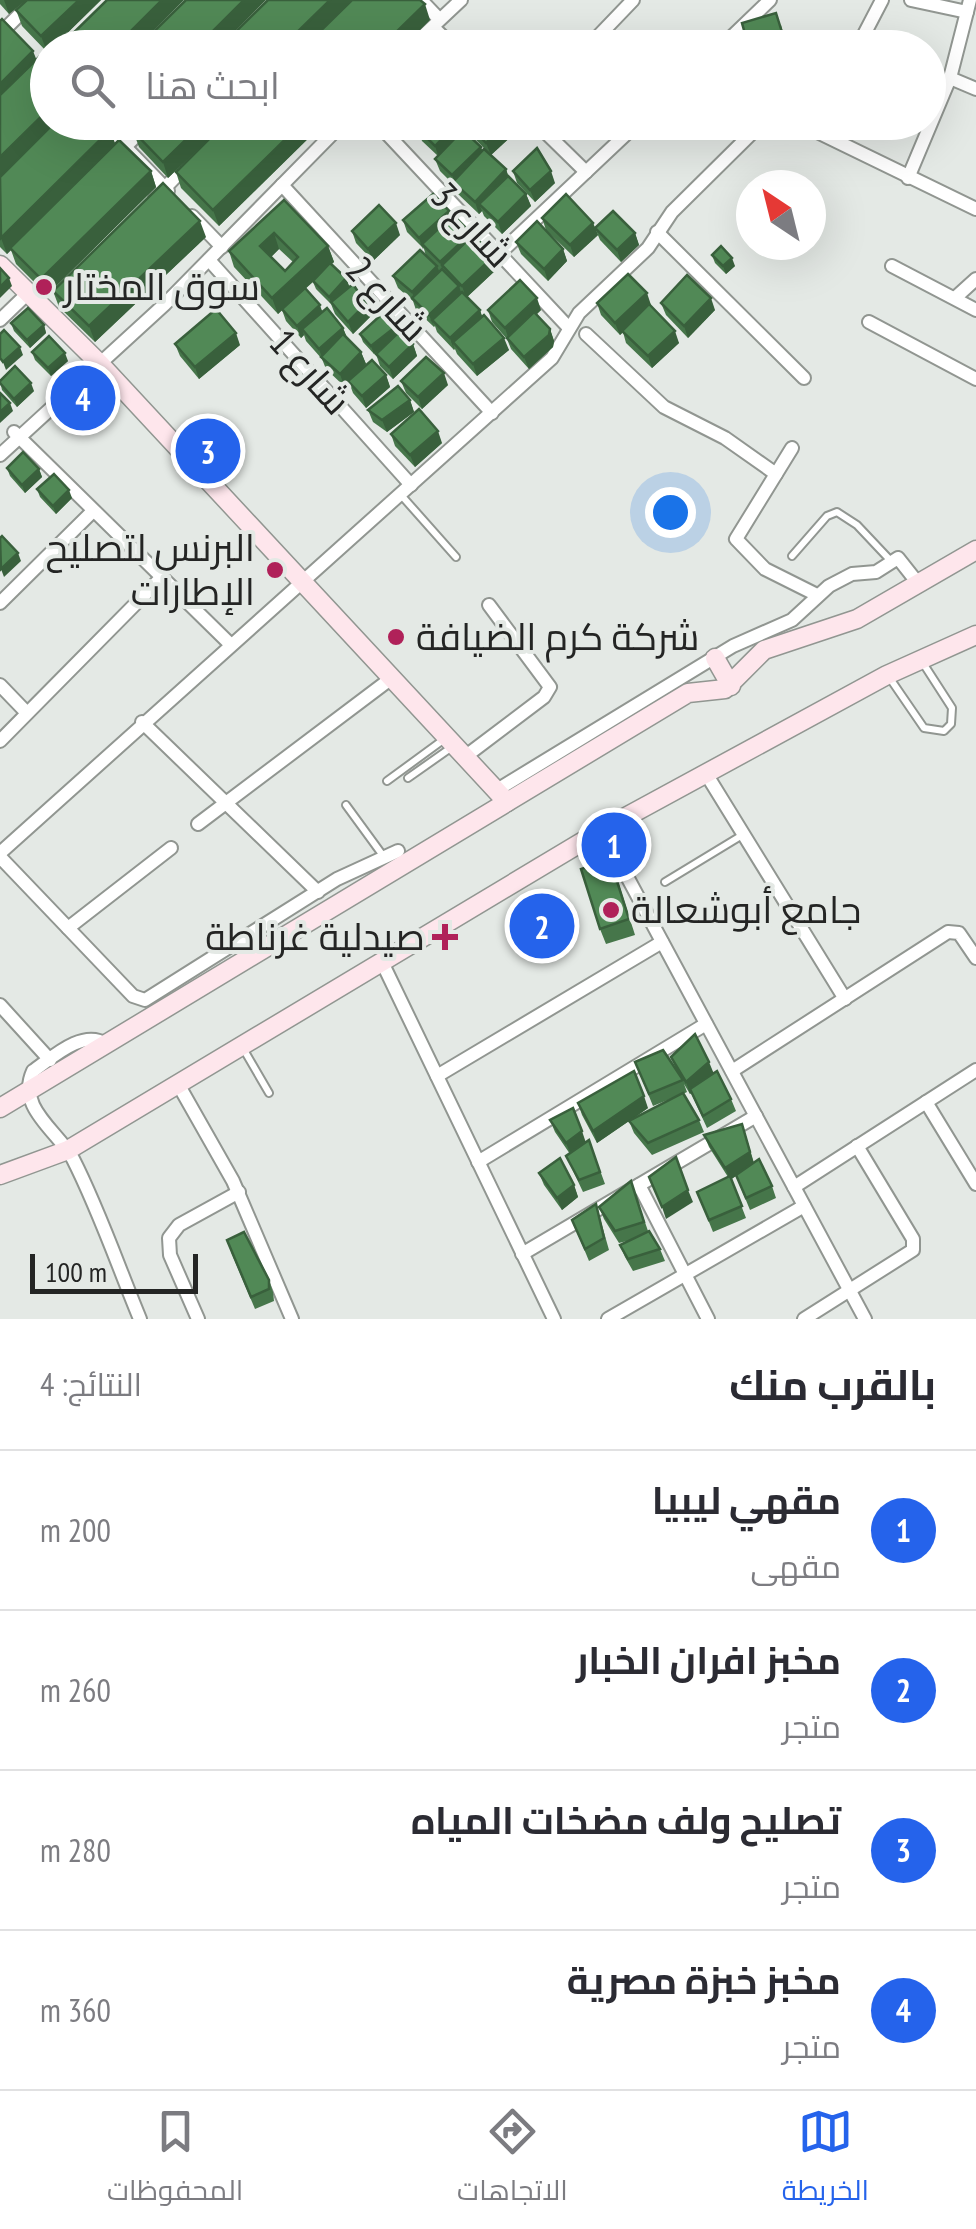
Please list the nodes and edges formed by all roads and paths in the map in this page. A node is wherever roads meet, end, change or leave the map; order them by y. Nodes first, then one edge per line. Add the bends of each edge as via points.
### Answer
1 (34, 0) edge
2 (420, 0) edge
3 (633, 0) edge
4 (770, 0) edge
5 (882, 0) edge
6 (911, 0) edge
7 (968, 6) edge
8 (438, 24) junction
9 (2, 26) edge
10 (431, 30) edge
11 (433, 30) edge
12 (442, 30) edge
13 (604, 30) edge
14 (739, 30) edge
15 (866, 30) edge
16 (20, 39) edge
17 (950, 78) junction
18 (946, 88) edge
19 (976, 89) edge
20 (118, 140) edge
21 (132, 140) edge
22 (317, 140) edge
23 (326, 140) edge
24 (393, 140) edge
25 (553, 140) edge
26 (620, 140) edge
27 (746, 140) edge
28 (839, 140) edge
29 (924, 140) edge
30 (125, 147) junction
31 (191, 162) edge
32 (586, 172) junction
33 (98, 174) edge
34 (908, 178) junction
35 (282, 185) junction
36 (164, 188) junction
37 (976, 209) edge
38 (138, 216) edge
39 (658, 232) junction
40 (219, 244) junction
41 (499, 254) junction
42 (209, 260) junction
43 (6, 261) edge
44 (892, 266) dead end
45 (976, 279) edge
46 (27, 294) junction
47 (955, 298) junction
48 (976, 310) edge
49 (0, 320) edge
50 (869, 322) dead end
51 (568, 328) junction
52 (586, 334) dead end
53 (97, 361) junction
54 (804, 378) dead end
55 (976, 378) edge
56 (492, 413) junction
57 (16, 434) junction
58 (0, 446) edge
59 (792, 448) dead end
60 (0, 454) edge
61 (776, 474) junction
62 (406, 489) junction
63 (93, 510) junction
64 (976, 550) edge
65 (792, 556) dead end
66 (456, 557) dead end
67 (890, 560) junction
68 (162, 577) junction
69 (302, 581) junction
70 (917, 582) junction
71 (817, 595) junction
72 (0, 603) edge
73 (489, 605) dead end
74 (976, 635) edge
75 (229, 644) junction
76 (714, 658) junction
77 (921, 659) junction
78 (888, 675) junction
79 (393, 677) junction
80 (0, 686) edge
81 (731, 686) junction
82 (27, 714) junction
83 (142, 722) junction
84 (0, 741) edge
85 (456, 746) junction
86 (705, 772) junction
87 (408, 778) dead end
88 (387, 780) dead end
89 (502, 796) junction
90 (227, 802) junction
91 (346, 804) dead end
92 (198, 824) dead end
93 (602, 830) junction
94 (744, 834) junction
95 (171, 848) dead end
96 (398, 851) dead end
97 (0, 855) edge
98 (384, 858) junction
99 (349, 873) junction
100 (665, 882) dead end
101 (361, 890) junction
102 (318, 892) junction
103 (68, 928) junction
104 (662, 942) junction
105 (976, 958) edge
106 (380, 960) junction
107 (845, 998) junction
108 (0, 1005) edge
109 (706, 1024) junction
110 (106, 1044) junction
111 (241, 1045) junction
112 (50, 1060) junction
113 (976, 1070) edge
114 (732, 1071) junction
115 (437, 1076) junction
116 (178, 1084) junction
117 (30, 1090) junction
118 (270, 1093) dead end
119 (926, 1102) junction
120 (0, 1108) edge
121 (756, 1116) junction
122 (857, 1146) junction
123 (68, 1150) junction
124 (478, 1162) junction
125 (0, 1175) edge
126 (976, 1184) edge
127 (640, 1185) junction
128 (794, 1187) junction
129 (239, 1192) junction
130 (804, 1206) junction
131 (522, 1254) junction
132 (685, 1274) junction
133 (850, 1291) junction
134 (140, 1319) edge
135 (198, 1319) edge
136 (292, 1319) edge
137 (554, 1319) edge
138 (608, 1319) edge
139 (708, 1319) edge
140 (804, 1319) edge
141 (865, 1319) edge

1 - 9 street
2 - 8 street
3 - 13 street
4 - 14 street
5 - 15 street
6 - 7 street
7 - 17 street
8 - 10 street
8 - 11 street
8 - 12 street
9 - 16 street
17 - 18 street
17 - 19 street
20 - 30 street
21 - 30 street
22 - 40 street
23 - 35 street
24 - 41 street, شارع 3
25 - 32 street
26 - 32 street
27 - 39 street
28 - 34 street
29 - 34 street
30 - 33 street
30 - 36 street
31 - 36 street
32 - 41 street
34 - 37 street
35 - 40 street
35 - 56 street, شارع 2
36 - 38 street
36 - 40 street
39 - 51 street
39 - 54 street
40 - 42 street
40 - 53 street
41 - 51 street, شارع 3
42 - 53 street
42 - 62 street, شارع 1
43 - 46 street
44 - 47 street
45 - 47 street
46 - 49 street
46 - 53 street via 52,305
47 - 48 street
50 - 55 street
51 - 56 street via 556,353
52 - 61 street via 664,407
53 - 57 street
53 - 69 street
56 - 62 street
57 - 58 street
57 - 60 street
57 - 63 street
59 - 61 street
61 - 71 street via 738,531 738,543 766,569
62 - 66 lane
62 - 69 street
63 - 68 street
63 - 72 street
64 - 70 street
65 - 67 lane via 837,512
67 - 70 street via 903,560
67 - 71 street via 873,574 847,576
68 - 75 street
68 - 82 street
69 - 75 street
69 - 79 street
70 - 81 street via 840,627 764,650
71 - 76 street via 792,620
73 - 85 street via 550,687 544,697
74 - 77 street
75 - 83 street
76 - 81 street
76 - 89 street
77 - 78 street
77 - 78 lane via 952,708 944,731 924,728
78 - 86 street
79 - 85 street
79 - 90 street
80 - 82 street
81 - 89 street via 688,692
82 - 84 street
83 - 90 street
83 - 97 street
85 - 87 lane
85 - 88 lane
85 - 89 street
86 - 93 street
86 - 94 street
89 - 101 street
90 - 92 street
90 - 102 street
91 - 98 lane
93 - 104 street
93 - 106 street
94 - 100 lane
94 - 107 street
95 - 103 street
96 - 98 street
97 - 103 street
98 - 99 street
99 - 101 street
99 - 102 street
101 - 110 street
102 - 103 street via 145,1000 133,996
104 - 109 street
104 - 115 street
105 - 107 street via 959,932 948,932
106 - 111 street
106 - 115 street
107 - 114 street
108 - 112 street
109 - 114 street
109 - 124 street
110 - 112 street via 87,1037
110 - 117 street
111 - 116 street
111 - 118 lane
112 - 117 street via 31,1073
113 - 119 street
114 - 121 street
115 - 124 street
116 - 123 street
116 - 129 street
117 - 120 street
117 - 123 street via 42,1122
119 - 122 street
119 - 126 street
121 - 127 street
121 - 128 street
122 - 128 street
122 - 133 street via 914,1245 909,1255
123 - 125 street
123 - 134 street
124 - 131 street
127 - 131 street
127 - 132 street
128 - 130 street
129 - 135 street via 169,1238
129 - 136 street
130 - 132 street
130 - 133 street
131 - 137 street
132 - 138 street
132 - 139 street
133 - 140 street
133 - 141 street

